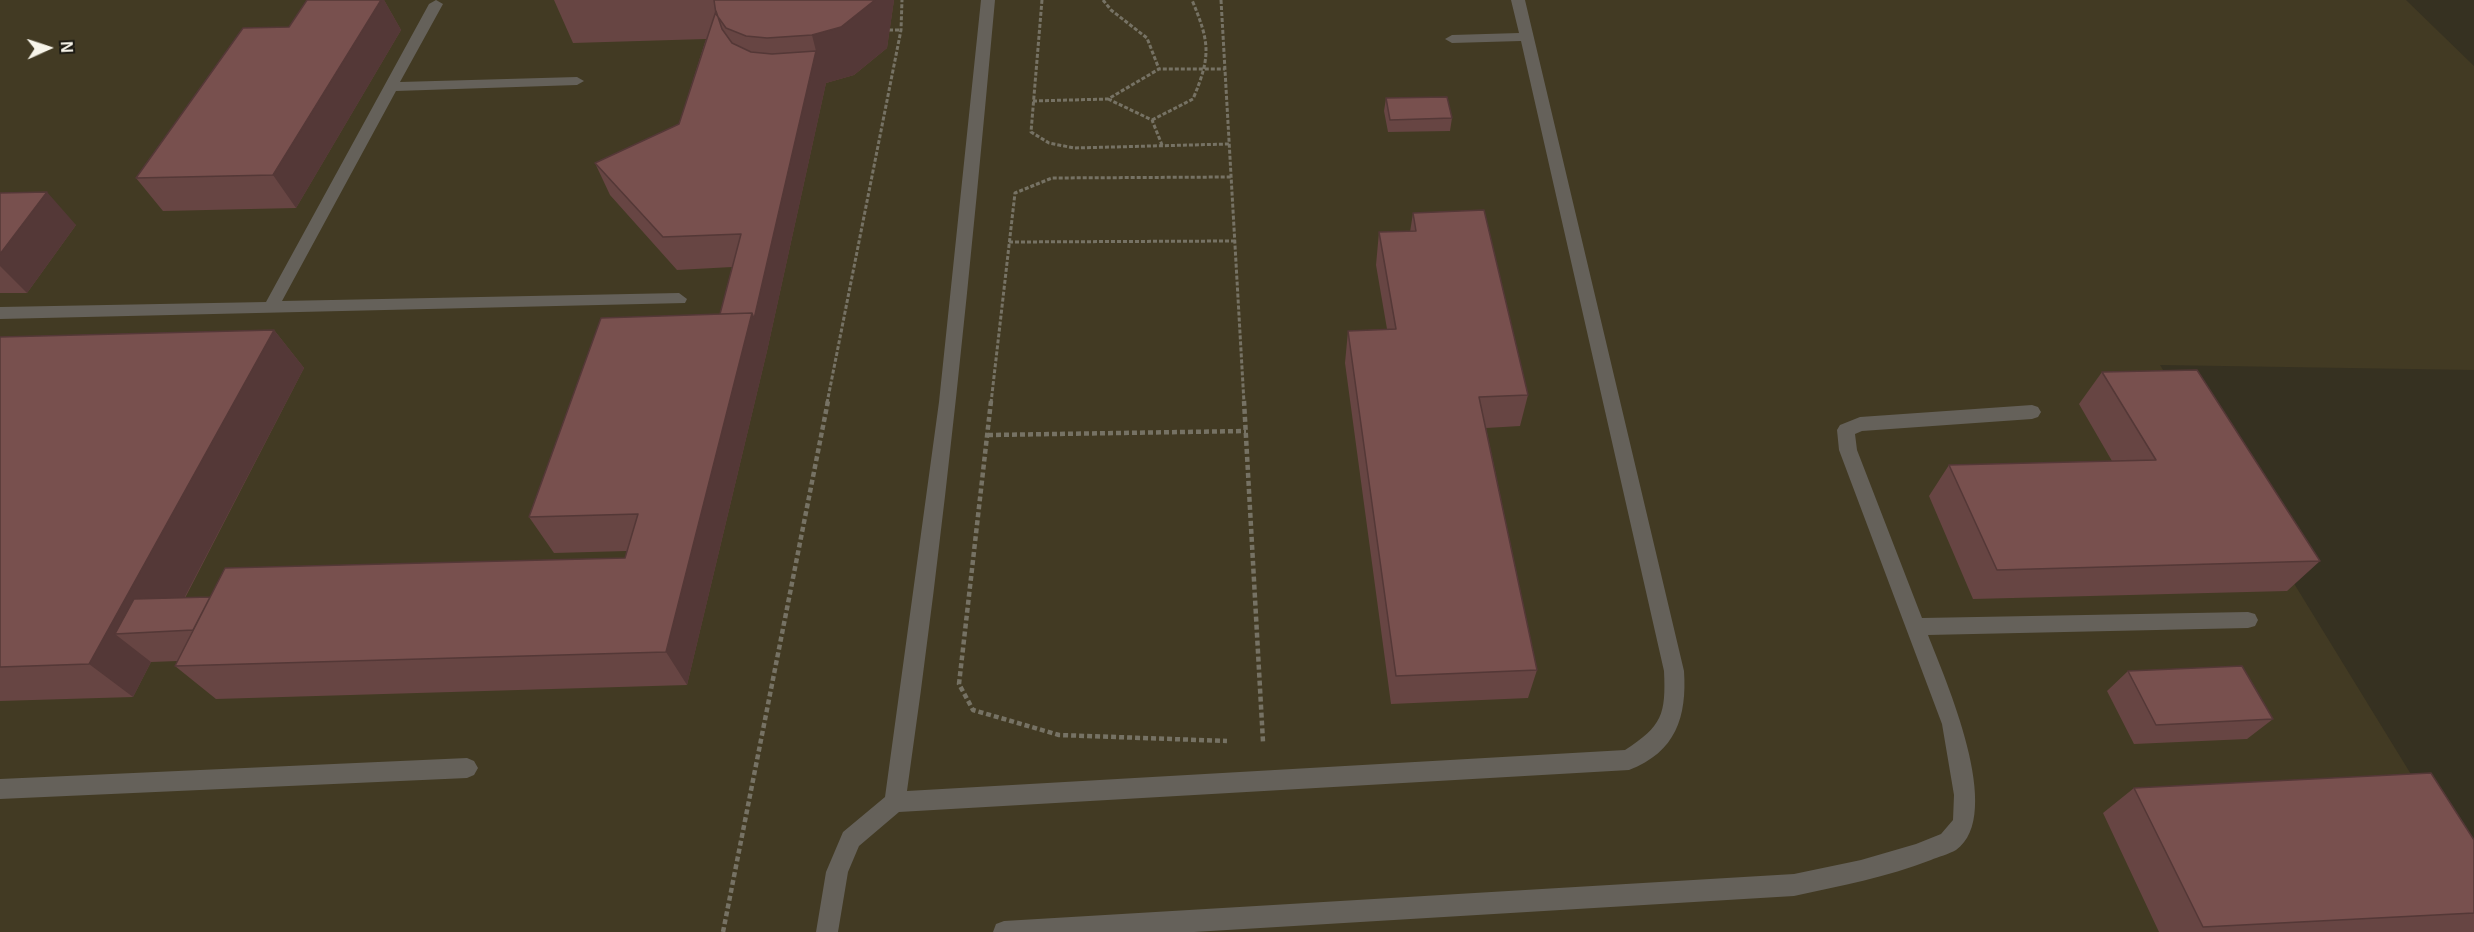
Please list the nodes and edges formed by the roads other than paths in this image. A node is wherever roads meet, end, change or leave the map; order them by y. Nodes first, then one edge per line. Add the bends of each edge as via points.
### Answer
1 (987, 0) edge
2 (1518, 0) edge
3 (436, 4) dead end
4 (1527, 37) junction
5 (1452, 39) dead end
6 (577, 81) dead end
7 (391, 87) junction
8 (679, 299) dead end
9 (272, 307) junction
10 (0, 313) edge
11 (2032, 412) dead end
12 (2248, 620) dead end
13 (1913, 627) junction
14 (467, 768) dead end
15 (0, 789) edge
16 (895, 802) junction
17 (827, 932) edge
18 (1004, 932) edge

1 - 16 lane via 973,164 915,672
2 - 4 lane
3 - 7 lane
4 - 5 lane
4 - 16 lane via 1674,671 1676,699 1672,723 1629,760
6 - 7 lane
7 - 9 lane
8 - 9 lane
9 - 10 lane
11 - 13 lane via 1860,424 1846,430 1848,450
12 - 13 lane
13 - 18 lane via 1952,724 1965,795 1964,823 1949,842 1916,855 1794,885
14 - 15 lane
16 - 17 lane via 851,839 837,872

